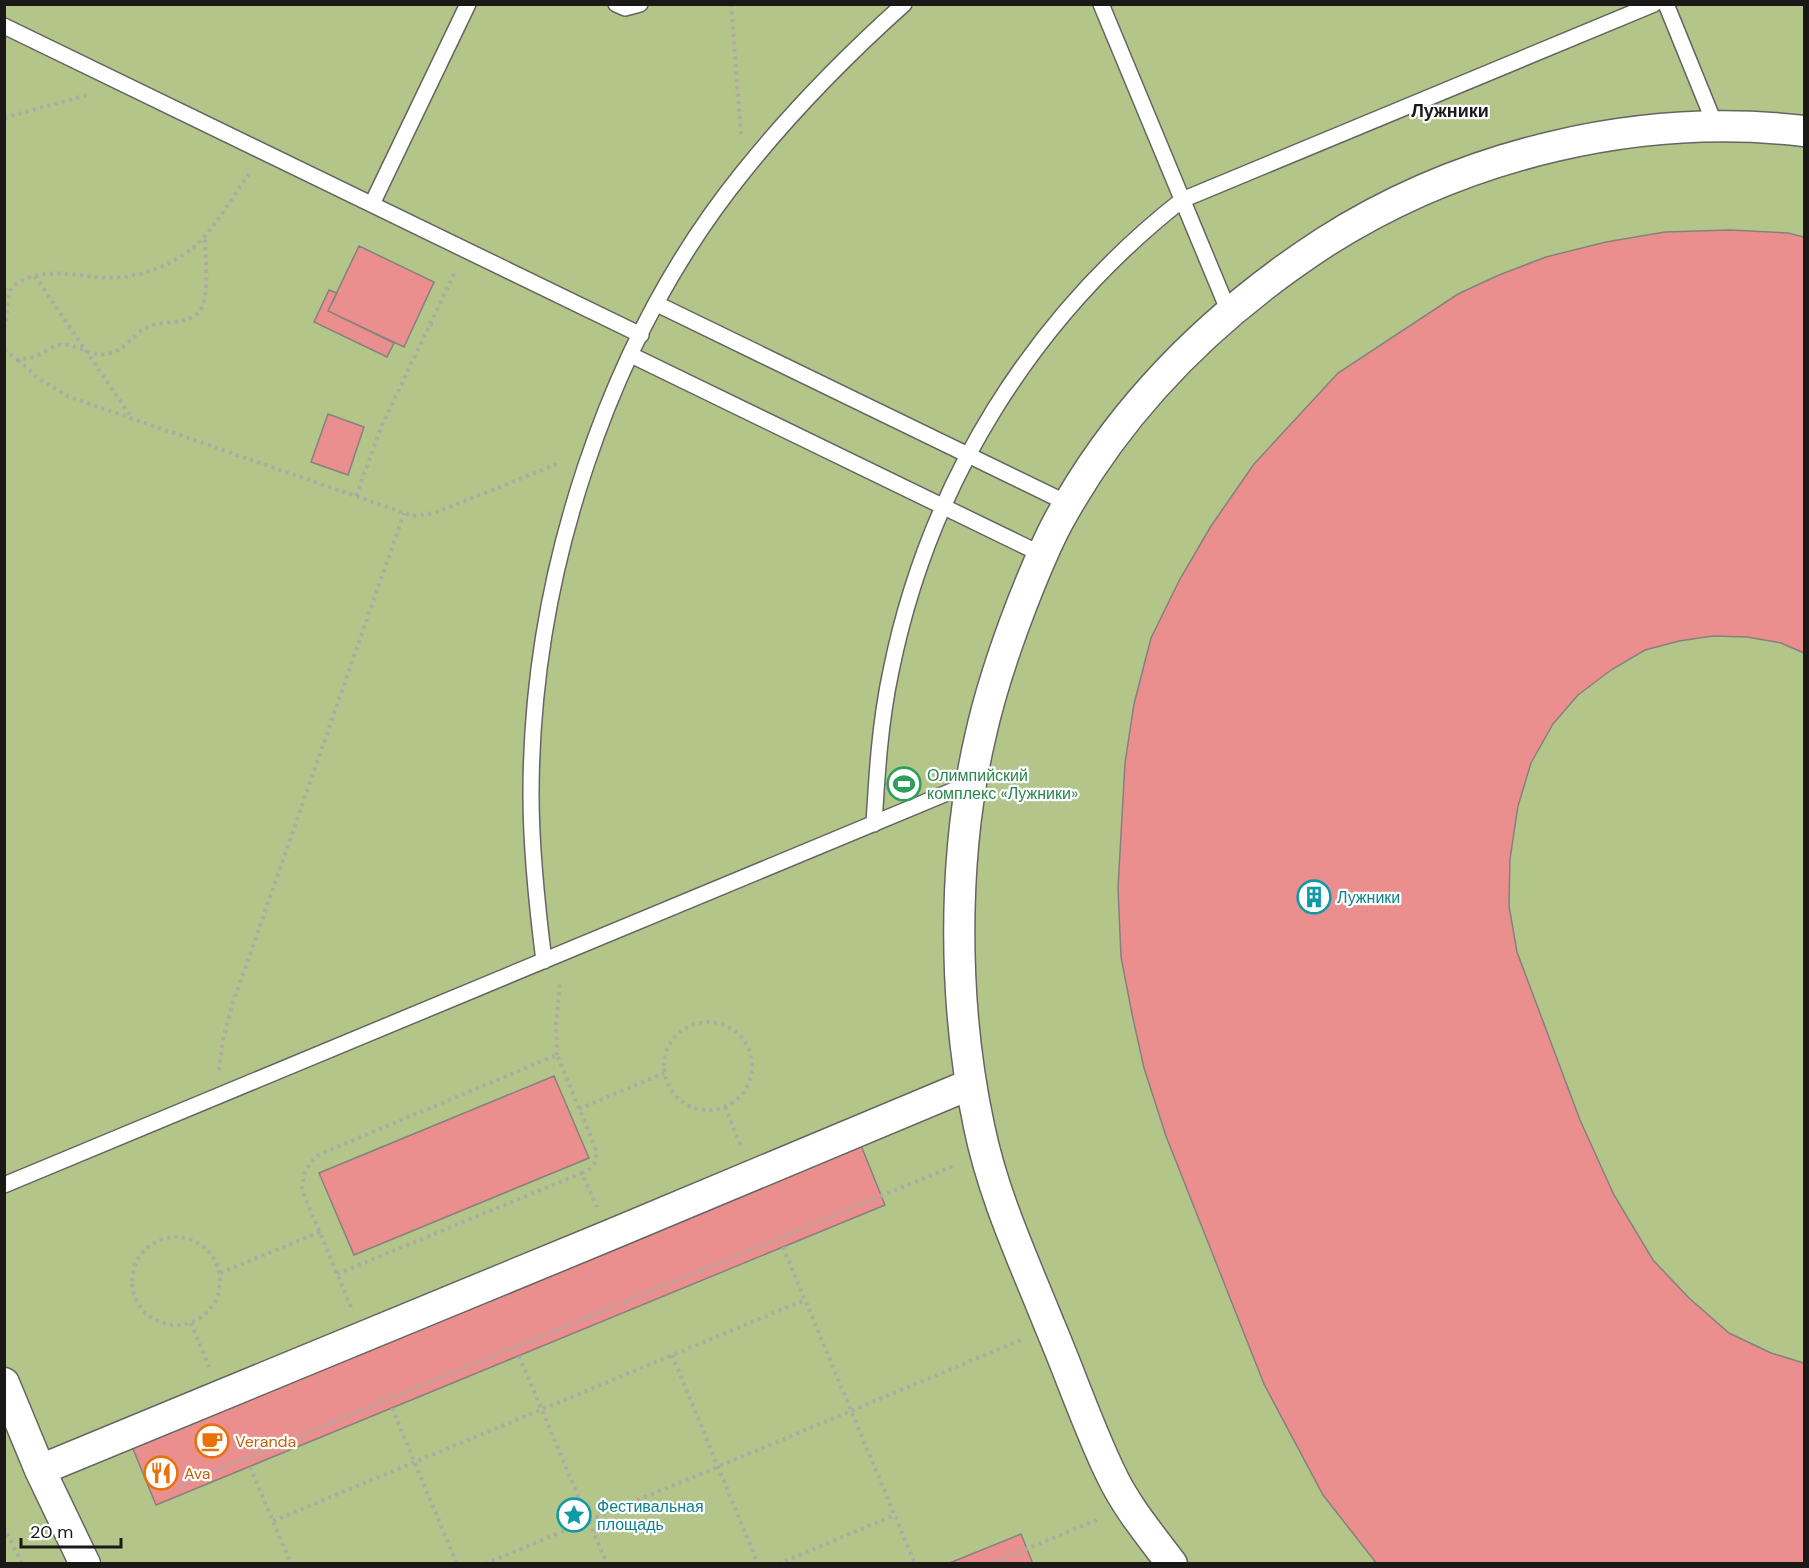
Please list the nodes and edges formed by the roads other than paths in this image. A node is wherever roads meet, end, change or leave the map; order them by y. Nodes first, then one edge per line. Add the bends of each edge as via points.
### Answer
1 (468, 4) edge
2 (616, 4) edge
3 (640, 4) edge
4 (904, 4) edge
5 (1101, 4) edge
6 (1654, 4) edge
7 (1666, 4) edge
8 (4, 26) edge
9 (1716, 127) junction
10 (1804, 131) edge
11 (1182, 200) junction
12 (372, 204) junction
13 (657, 304) junction
14 (1229, 312) junction
15 (641, 335) junction
16 (631, 355) junction
17 (968, 455) junction
18 (1068, 504) junction
19 (943, 507) junction
20 (1042, 555) junction
21 (972, 783) junction
22 (874, 824) junction
23 (544, 961) junction
24 (971, 1084) junction
25 (4, 1185) edge
26 (4, 1383) edge
27 (40, 1470) junction
28 (1167, 1562) edge
29 (85, 1563) edge

1 - 12 lane
2 - 3 lane via 625,8
4 - 13 lane via 817,86 744,171 705,225
5 - 11 lane
6 - 11 lane
7 - 9 lane
8 - 12 lane
9 - 10 street
9 - 14 street via 1582,141 1519,155 1449,179 1348,228
11 - 14 lane
11 - 17 lane via 1130,243 1068,307 1008,388
12 - 15 lane
13 - 15 lane
13 - 17 lane
14 - 18 street via 1144,397
15 - 16 lane
16 - 19 lane
16 - 23 lane via 591,451 572,509 543,643 533,746 532,824
17 - 18 lane
17 - 19 lane
18 - 20 street
19 - 20 lane
19 - 22 lane via 910,596 891,672 883,716
20 - 21 street via 992,688
21 - 22 lane
21 - 24 street via 960,931
22 - 23 lane
23 - 25 lane
24 - 27 street
24 - 28 street via 994,1189 1111,1476
26 - 27 street
27 - 29 street

